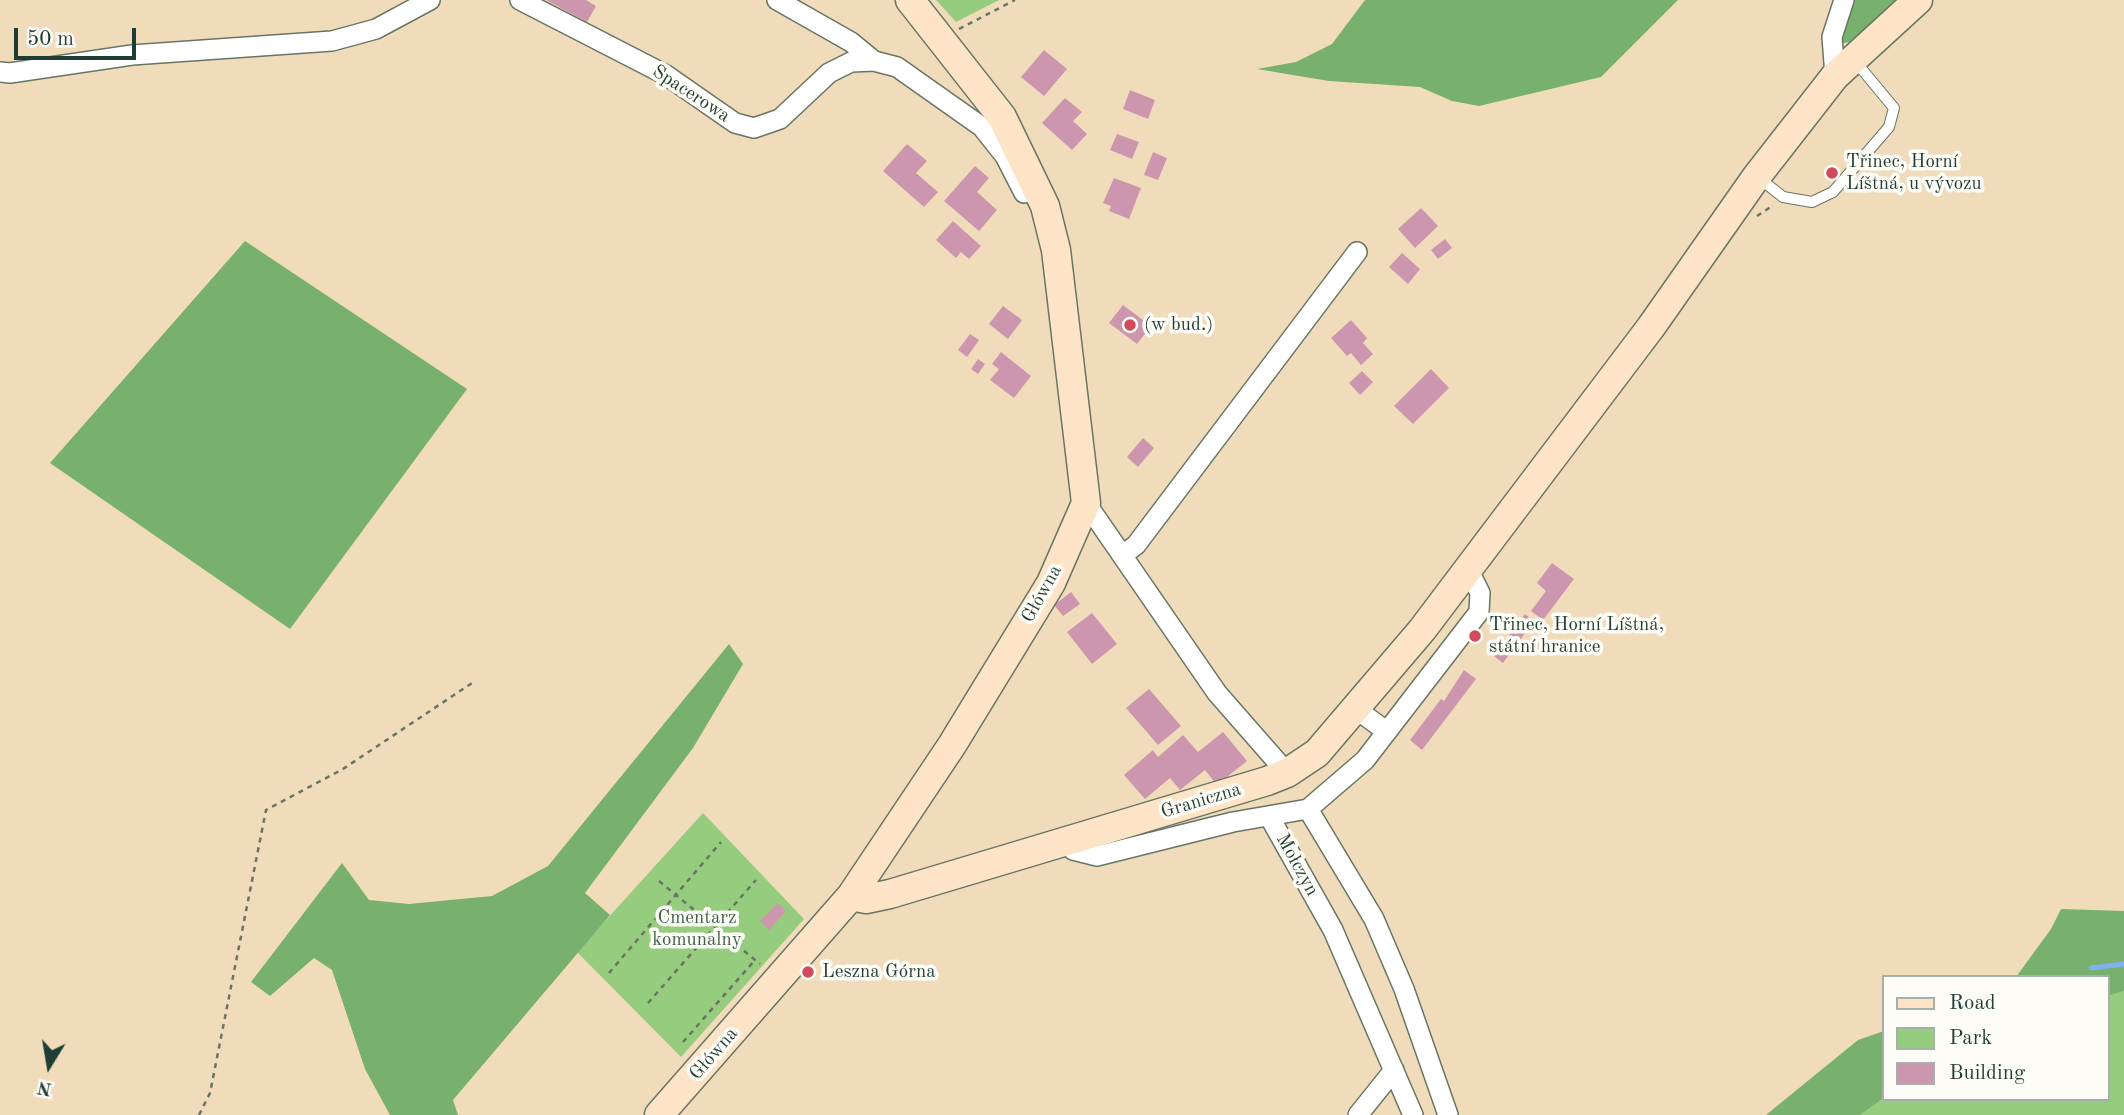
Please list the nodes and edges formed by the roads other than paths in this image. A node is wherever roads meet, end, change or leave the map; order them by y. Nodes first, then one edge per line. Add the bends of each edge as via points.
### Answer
1 (430, 0) edge
2 (520, 0) edge
3 (777, 0) edge
4 (910, 0) edge
5 (1844, 0) edge
6 (1918, 0) edge
7 (874, 61) junction
8 (1843, 67) junction
9 (0, 72) edge
10 (1757, 176) junction
11 (1045, 206) junction
12 (1357, 252) dead end
13 (1086, 503) junction
14 (1124, 554) junction
15 (1468, 569) junction
16 (1356, 709) junction
17 (1386, 731) junction
18 (1287, 773) junction
19 (1308, 809) junction
20 (1269, 816) junction
21 (1066, 841) junction
22 (851, 896) junction
23 (1394, 1070) junction
24 (659, 1115) edge
25 (1358, 1115) edge
26 (1413, 1115) edge
27 (1448, 1115) edge

1 - 9 street via 376,29 332,41 132,55
2 - 7 street, Spacerowa via 666,75 735,123 754,128 780,119 829,73 851,62
3 - 7 street
4 - 11 street via 1002,117
5 - 8 street via 1832,37
6 - 8 street, Graniczna
7 - 11 street, Spacerowa via 921,80 982,127 1005,156 1025,197
8 - 10 street, Graniczna
8 - 10 lane via 1894,108 1889,127 1833,192 1812,202 1783,197
10 - 15 street, Graniczna via 1651,327
11 - 13 street via 1056,250
12 - 14 street via 1136,545
13 - 14 street
13 - 22 street, Główna via 1051,583 952,745
14 - 18 street via 1217,692
15 - 16 street, Graniczna
15 - 17 street via 1480,593 1479,612
16 - 17 street
16 - 18 street, Graniczna via 1317,753
17 - 19 street via 1365,760
18 - 21 street, Graniczna
19 - 20 street
19 - 27 street via 1374,919
20 - 21 street, Mołczyn via 1097,856 1073,850
20 - 23 street, Mołczyn via 1333,930
21 - 22 street, Graniczna via 890,894 866,899
22 - 24 street, Główna
23 - 25 street
23 - 26 street, Mołczyn

